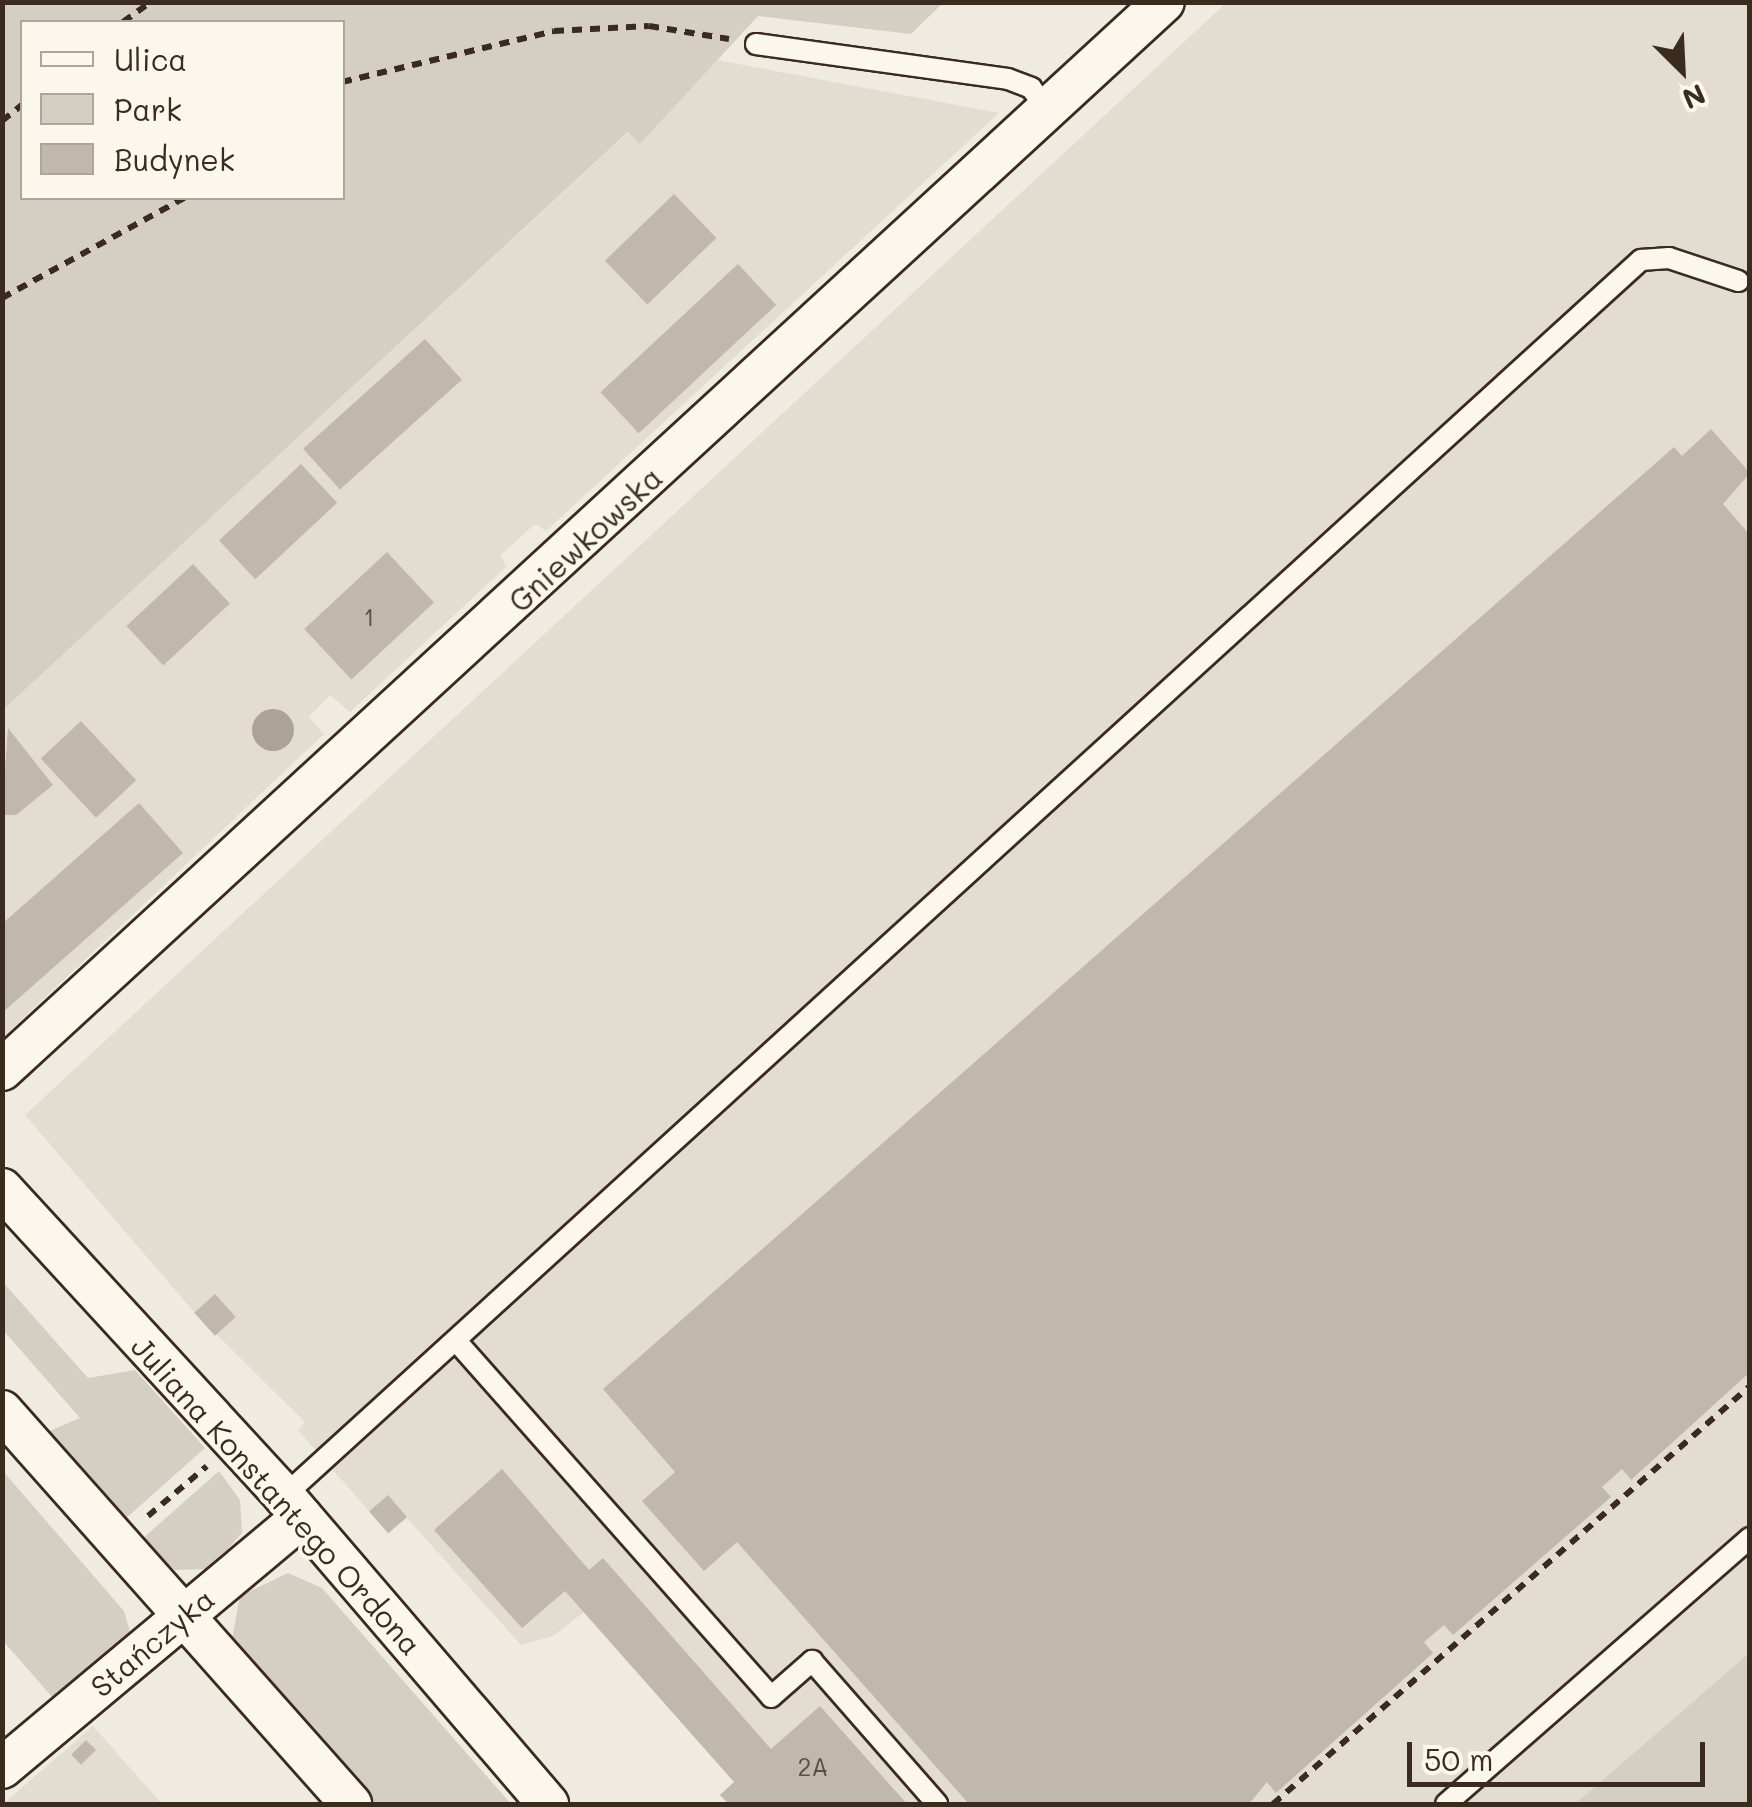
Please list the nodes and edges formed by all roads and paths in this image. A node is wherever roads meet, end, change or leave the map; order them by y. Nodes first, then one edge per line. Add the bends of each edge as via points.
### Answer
1 (152, 2) edge
2 (1164, 2) edge
3 (126, 20) edge
4 (756, 44) joint
5 (345, 81) edge
6 (1048, 110) junction
7 (180, 200) edge
8 (1738, 281) dead end
9 (2, 298) edge
10 (2, 1070) edge
11 (2, 1189) edge
12 (458, 1344) junction
13 (1750, 1386) edge
14 (2, 1412) edge
15 (234, 1443) junction
16 (293, 1506) junction
17 (1750, 1538) edge
18 (118, 1542) junction
19 (184, 1615) junction
20 (2, 1768) edge
21 (351, 1804) edge
22 (548, 1804) edge
23 (937, 1804) edge
24 (1273, 1804) edge
25 (1446, 1804) edge

1 - 3 path
2 - 6 street, Gniewkowska
4 - 5 path via 650,26 554,31
4 - 6 lane via 1008,79 1031,88
6 - 10 street, Gniewkowska
7 - 9 path
8 - 12 lane via 1669,258 1641,260
11 - 15 street, Juliana Konstantego Ordona
12 - 16 lane
12 - 23 lane via 771,1696 812,1662
13 - 24 path
14 - 18 street
15 - 16 street, Juliana Konstantego Ordona
15 - 18 path
16 - 19 street, Stańczyka
16 - 22 street, Juliana Konstantego Ordona
17 - 25 lane
18 - 19 street
19 - 20 street, Stańczyka
19 - 21 street

